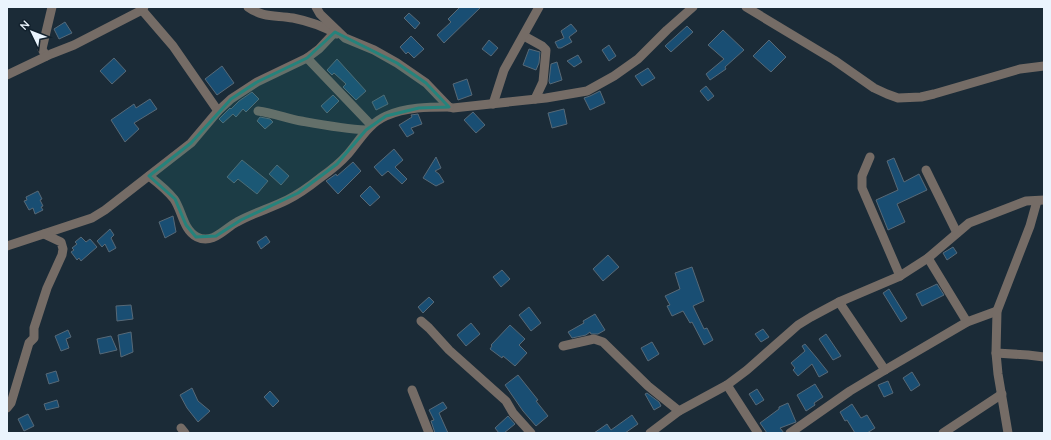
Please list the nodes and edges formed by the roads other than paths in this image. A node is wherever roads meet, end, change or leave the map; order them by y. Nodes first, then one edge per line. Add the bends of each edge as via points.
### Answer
1 (52, 7) edge
2 (248, 7) edge
3 (316, 7) edge
4 (539, 7) edge
5 (693, 7) edge
6 (746, 7) edge
7 (761, 7) edge
8 (143, 8) edge
9 (764, 17) junction
10 (335, 32) junction
11 (524, 36) junction
12 (345, 38) junction
13 (46, 56) junction
14 (307, 58) junction
15 (1044, 66) edge
16 (7, 75) edge
17 (535, 99) junction
18 (493, 104) junction
19 (449, 107) junction
20 (218, 111) junction
21 (258, 111) dead end
22 (369, 128) junction
23 (870, 157) dead end
24 (926, 170) dead end
25 (149, 176) junction
26 (1041, 200) edge
27 (956, 233) junction
28 (44, 234) junction
29 (7, 246) edge
30 (928, 258) junction
31 (900, 276) junction
32 (839, 302) junction
33 (996, 311) junction
34 (421, 321) dead end
35 (967, 322) junction
36 (563, 346) dead end
37 (996, 353) junction
38 (1044, 357) edge
39 (885, 370) junction
40 (727, 385) junction
41 (412, 390) dead end
42 (1002, 394) junction
43 (7, 408) edge
44 (679, 411) junction
45 (429, 433) edge
46 (531, 433) edge
47 (650, 433) edge
48 (758, 433) edge
49 (790, 433) edge
50 (943, 433) edge
51 (1008, 433) edge

1 - 13 street via 42,49
2 - 10 street via 258,14 293,18
3 - 12 street
4 - 11 street
5 - 17 street via 638,59 587,92
6 - 9 street
7 - 9 street
8 - 13 street via 74,45
8 - 20 street
9 - 15 street via 874,88 898,98 921,97 1020,69
10 - 12 street
10 - 14 street
11 - 17 street via 546,50 543,82
11 - 18 street via 504,70
12 - 19 street via 397,63 426,83
13 - 16 street
14 - 20 street via 252,85
14 - 22 street
17 - 18 street
18 - 19 street
19 - 22 street via 401,111 386,116
20 - 25 street via 191,143
21 - 22 street via 340,128
22 - 25 street via 345,157 309,186 288,199 241,220 210,239 196,237 191,232 174,199 165,188
23 - 31 street via 862,176 862,188
24 - 27 street
25 - 28 street via 92,218
26 - 27 street via 1026,201 998,211 969,223
26 - 33 street
27 - 30 street
28 - 29 street
28 - 43 street via 60,242 62,255 48,288 34,328 34,338 29,343
30 - 31 street
30 - 35 street
31 - 32 street
32 - 39 street
32 - 40 street via 798,325
33 - 35 street
33 - 37 street
34 - 46 street via 506,401
35 - 39 street
36 - 44 street via 594,339 603,342 648,386
37 - 38 street
37 - 42 street
39 - 49 street
40 - 44 street
40 - 48 street
41 - 45 street
42 - 50 street
42 - 51 street
44 - 47 street

